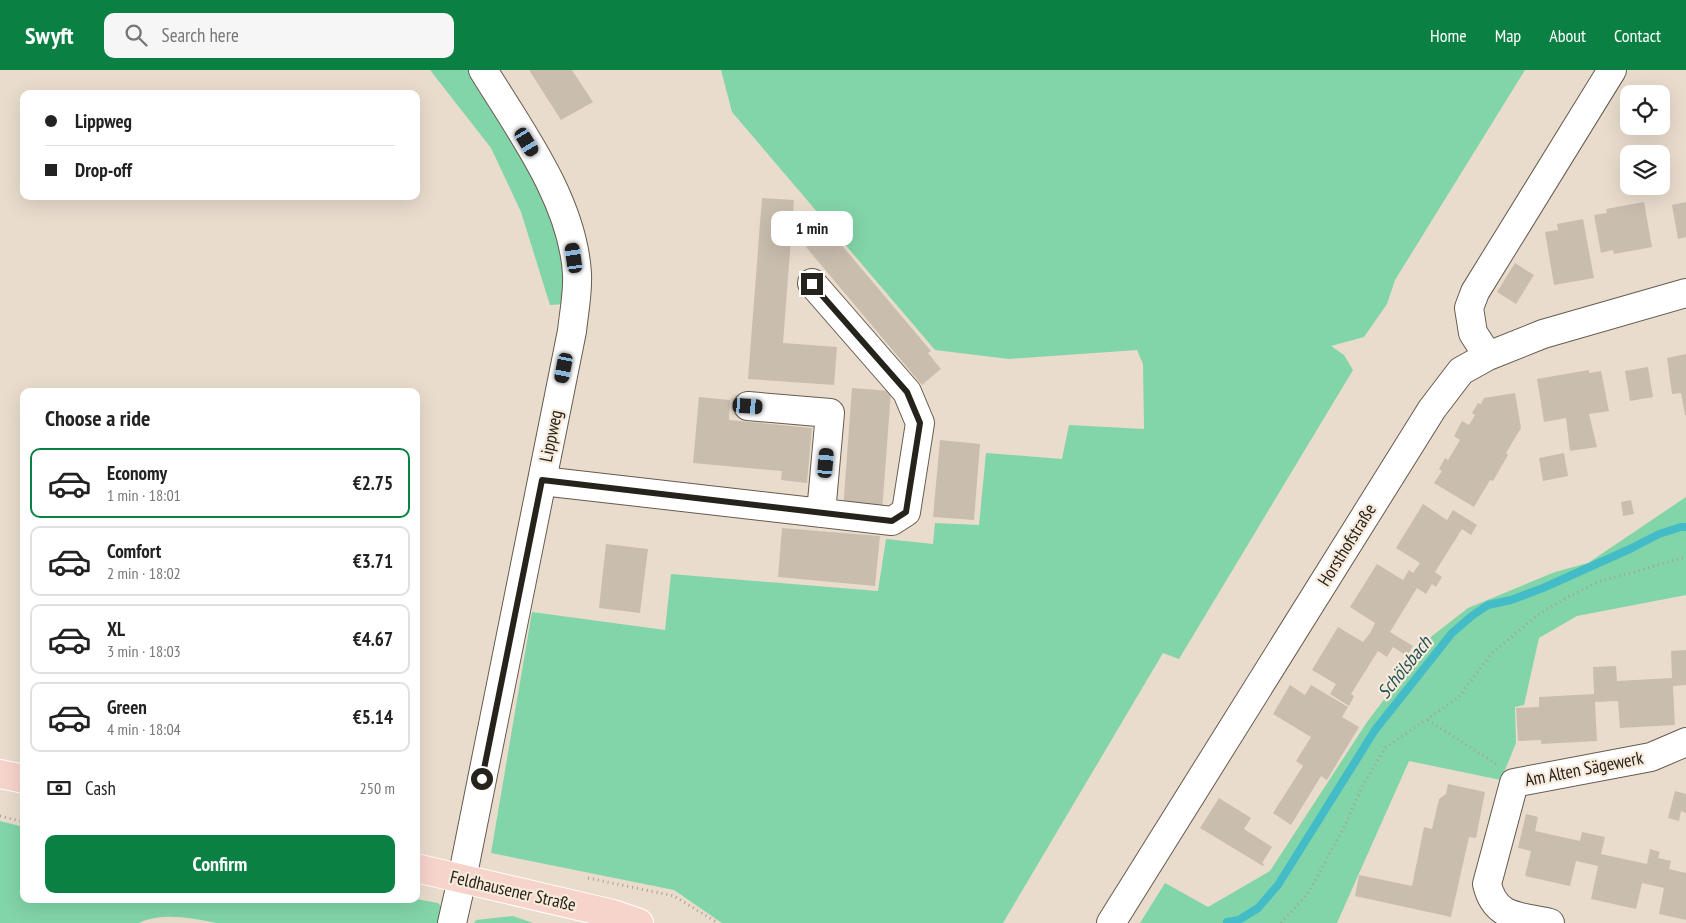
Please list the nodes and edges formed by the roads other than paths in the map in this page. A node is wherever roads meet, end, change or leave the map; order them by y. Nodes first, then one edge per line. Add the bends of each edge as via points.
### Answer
1 (483, 70) edge
2 (1612, 70) edge
3 (812, 284) dead end
4 (1686, 294) edge
5 (1488, 356) junction
6 (748, 406) dead end
7 (542, 480) junction
8 (821, 513) junction
9 (1686, 742) edge
10 (0, 774) edge
11 (20, 778) edge
12 (420, 869) edge
13 (462, 879) junction
14 (452, 923) edge
15 (639, 923) edge
16 (1111, 923) edge
17 (1550, 923) edge

1 - 7 street, Lippweg via 535,155 561,207 572,241 577,274 572,331
2 - 5 street via 1475,292 1469,308 1473,333
3 - 8 street via 907,392 920,423 906,512 892,521
4 - 5 street, Horsthofstraße via 1543,334
5 - 16 street, Horsthofstraße via 1461,371 1432,409
6 - 8 street via 830,413
7 - 8 street
7 - 13 street, Lippweg
9 - 17 street, Am Alten Sägewerk via 1651,756 1514,783 1487,884 1490,898 1509,914
10 - 11 main road
12 - 13 main road, Feldhausener Straße
13 - 14 street, Lippweg
13 - 15 main road, Feldhausener Straße

